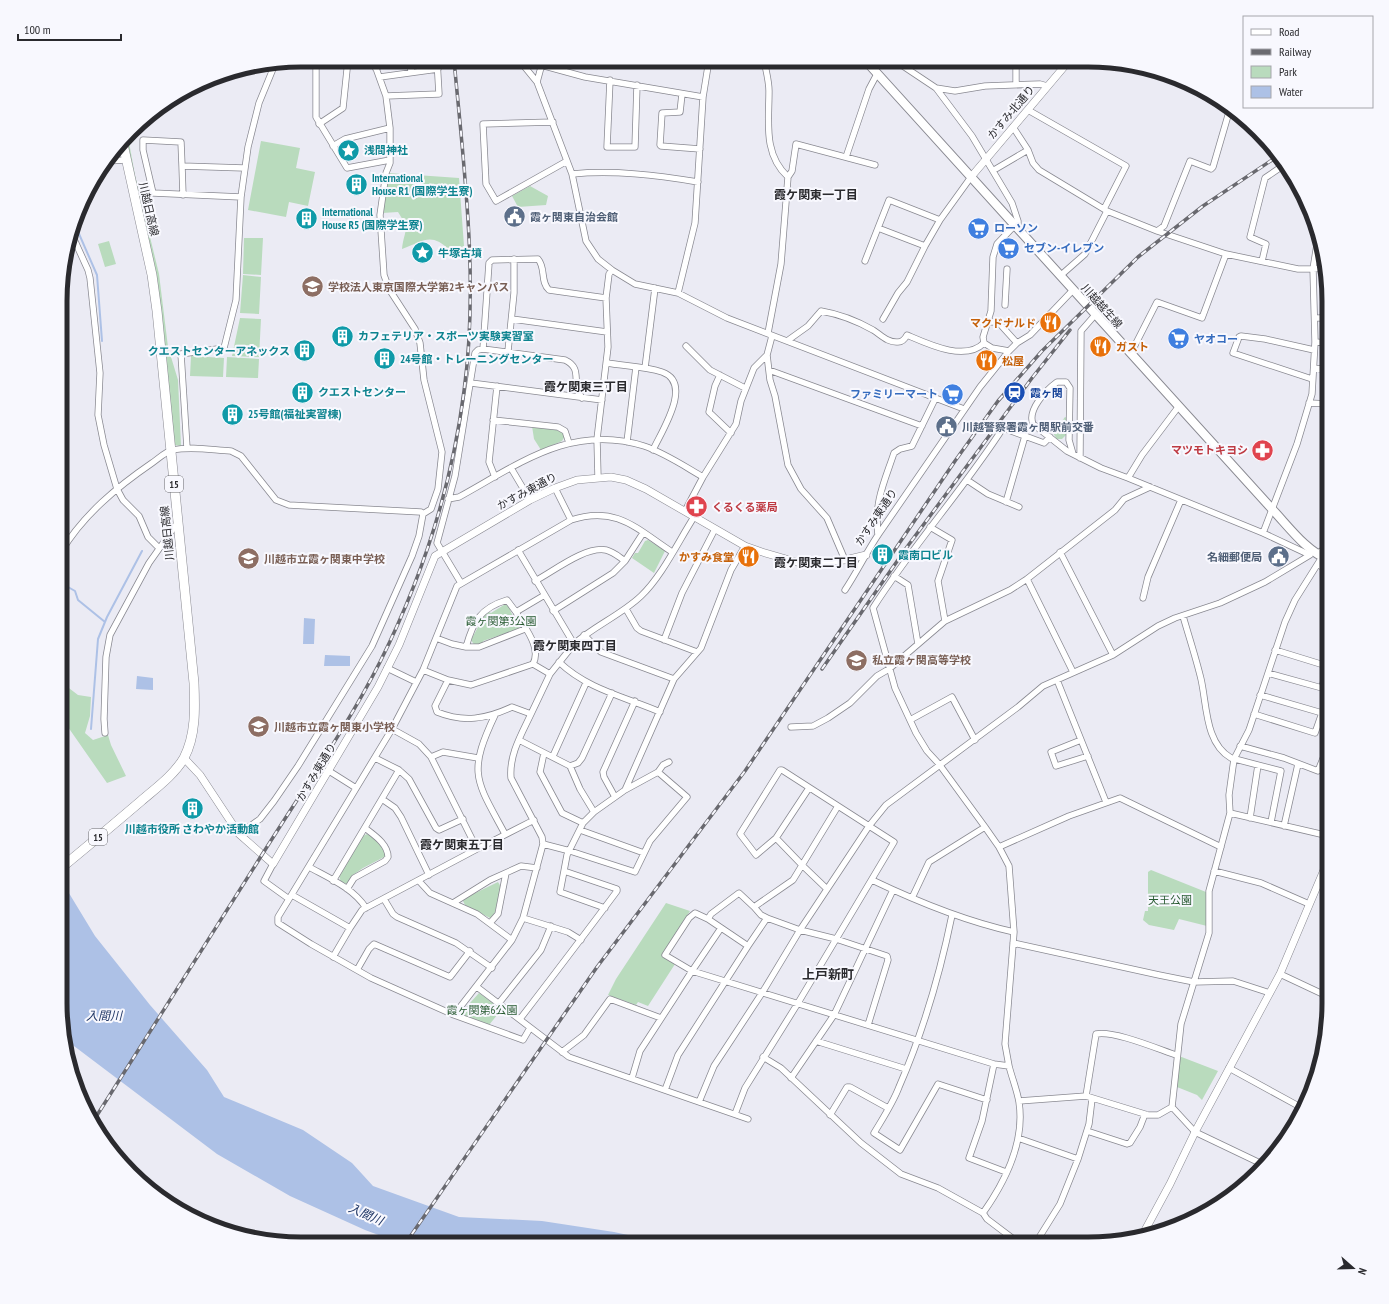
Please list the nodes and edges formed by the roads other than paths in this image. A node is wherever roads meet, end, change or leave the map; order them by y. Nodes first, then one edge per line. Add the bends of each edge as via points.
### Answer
1 (316, 67) edge
2 (347, 67) edge
3 (411, 67) edge
4 (430, 67) edge
5 (437, 67) edge
6 (525, 67) edge
7 (541, 67) edge
8 (554, 67) edge
9 (708, 67) edge
10 (765, 67) edge
11 (871, 67) edge
12 (904, 67) edge
13 (1016, 67) edge
14 (1063, 67) edge
15 (273, 69) edge
16 (376, 69) edge
17 (411, 72) junction
18 (877, 74) junction
19 (380, 77) junction
20 (610, 80) junction
21 (537, 82) junction
22 (1016, 85) junction
23 (637, 86) junction
24 (1047, 86) junction
25 (936, 88) junction
26 (682, 94) junction
27 (386, 96) junction
28 (704, 97) junction
29 (1028, 110) junction
30 (1228, 114) edge
31 (552, 122) junction
32 (319, 124) junction
33 (1013, 127) junction
34 (390, 128) junction
35 (333, 146) junction
36 (124, 149) edge
37 (700, 149) junction
38 (1028, 150) junction
39 (846, 157) junction
40 (986, 159) junction
41 (125, 160) junction
42 (390, 160) junction
43 (113, 161) edge
44 (567, 161) junction
45 (875, 165) dead end
46 (182, 166) junction
47 (1280, 167) edge
48 (244, 168) junction
49 (994, 170) junction
50 (572, 174) junction
51 (788, 177) junction
52 (971, 177) junction
53 (698, 182) junction
54 (183, 195) junction
55 (241, 197) junction
56 (1105, 210) junction
57 (940, 220) junction
58 (1017, 227) junction
59 (878, 228) junction
60 (1157, 231) junction
61 (75, 241) edge
62 (925, 246) junction
63 (1316, 249) edge
64 (1226, 254) junction
65 (514, 259) junction
66 (865, 261) dead end
67 (1262, 261) junction
68 (1320, 268) edge
69 (1007, 269) dead end
70 (1313, 269) junction
71 (612, 270) junction
72 (1060, 276) junction
73 (655, 288) junction
74 (1073, 290) junction
75 (678, 293) junction
76 (606, 298) junction
77 (1005, 305) dead end
78 (1095, 315) junction
79 (1315, 318) junction
80 (1322, 318) edge
81 (512, 319) junction
82 (882, 320) dead end
83 (988, 322) junction
84 (607, 332) junction
85 (770, 335) junction
86 (788, 341) junction
87 (1016, 342) junction
88 (1315, 342) junction
89 (984, 343) junction
90 (1322, 343) edge
91 (686, 346) dead end
92 (484, 349) junction
93 (1314, 350) junction
94 (508, 351) junction
95 (1009, 351) junction
96 (1131, 353) junction
97 (767, 355) junction
98 (606, 363) junction
99 (636, 367) junction
100 (645, 368) junction
101 (1314, 368) junction
102 (1322, 369) edge
103 (769, 370) junction
104 (720, 375) junction
105 (1312, 379) junction
106 (471, 383) junction
107 (497, 386) junction
108 (745, 388) junction
109 (582, 398) junction
110 (935, 398) junction
111 (602, 400) junction
112 (1309, 403) junction
113 (1322, 404) edge
114 (1179, 406) junction
115 (964, 409) junction
116 (493, 420) junction
117 (922, 426) junction
118 (731, 433) junction
119 (1025, 436) junction
120 (1050, 437) junction
121 (597, 439) junction
122 (627, 442) junction
123 (569, 443) junction
124 (188, 448) junction
125 (171, 450) junction
126 (652, 450) junction
127 (1074, 454) junction
128 (1080, 458) junction
129 (511, 468) junction
130 (495, 477) junction
131 (598, 477) junction
132 (703, 477) junction
133 (1128, 478) junction
134 (967, 480) junction
135 (1150, 487) junction
136 (555, 488) junction
137 (117, 489) junction
138 (448, 499) junction
139 (530, 500) junction
140 (1181, 500) junction
141 (1006, 502) junction
142 (1019, 507) dead end
143 (1272, 509) junction
144 (685, 511) junction
145 (423, 514) junction
146 (694, 517) junction
147 (571, 520) junction
148 (178, 521) junction
149 (930, 527) junction
150 (715, 529) junction
151 (1263, 532) junction
152 (643, 533) junction
153 (878, 535) junction
154 (67, 545) edge
155 (745, 546) junction
156 (159, 548) junction
157 (518, 550) junction
158 (441, 551) junction
159 (672, 552) junction
160 (1060, 552) junction
161 (866, 554) junction
162 (1321, 557) edge
163 (845, 560) junction
164 (625, 562) junction
165 (894, 576) junction
166 (1027, 579) junction
167 (535, 581) junction
168 (461, 583) junction
169 (845, 590) dead end
170 (543, 596) junction
171 (1143, 598) dead end
172 (626, 609) junction
173 (553, 611) junction
174 (516, 612) junction
175 (1183, 616) junction
176 (946, 622) junction
177 (525, 629) junction
178 (584, 635) junction
179 (436, 638) junction
180 (664, 640) junction
181 (574, 644) junction
182 (918, 644) junction
183 (466, 647) junction
184 (1275, 650) junction
185 (697, 652) junction
186 (1113, 655) junction
187 (559, 662) junction
188 (533, 664) junction
189 (1322, 664) edge
190 (387, 668) junction
191 (889, 669) junction
192 (423, 670) junction
193 (1073, 672) junction
194 (1268, 673) junction
195 (550, 674) junction
196 (674, 679) junction
197 (448, 680) junction
198 (1057, 680) junction
199 (416, 682) junction
200 (586, 683) junction
201 (1322, 688) edge
202 (612, 693) junction
203 (1260, 695) junction
204 (635, 701) junction
205 (660, 712) junction
206 (1322, 713) joint
207 (531, 714) junction
208 (1254, 714) junction
209 (495, 715) junction
210 (910, 720) junction
211 (791, 727) dead end
212 (392, 729) junction
213 (105, 733) dead end
214 (519, 740) junction
215 (975, 740) junction
216 (1081, 740) junction
217 (1240, 746) junction
218 (544, 752) junction
219 (553, 756) junction
220 (1088, 756) junction
221 (184, 758) junction
222 (375, 758) junction
223 (431, 758) junction
224 (478, 758) junction
225 (1234, 759) junction
226 (669, 762) dead end
227 (1322, 762) edge
228 (939, 764) junction
229 (1298, 764) junction
230 (1258, 765) junction
231 (570, 766) junction
232 (399, 770) junction
233 (329, 771) junction
234 (658, 772) junction
235 (356, 788) junction
236 (809, 788) junction
237 (625, 790) junction
238 (615, 797) junction
239 (382, 799) junction
240 (1106, 802) junction
241 (838, 806) junction
242 (594, 812) junction
243 (1230, 813) junction
244 (1250, 818) junction
245 (463, 819) junction
246 (534, 820) junction
247 (1270, 822) junction
248 (584, 823) junction
249 (869, 826) junction
250 (1284, 826) junction
251 (985, 827) junction
252 (365, 828) junction
253 (580, 830) junction
254 (239, 834) junction
255 (505, 834) junction
256 (1322, 834) edge
257 (776, 838) junction
258 (542, 844) junction
259 (999, 847) junction
260 (1221, 847) junction
261 (477, 849) junction
262 (570, 850) junction
263 (644, 853) junction
264 (67, 863) edge
265 (273, 864) junction
266 (309, 866) junction
267 (803, 866) junction
268 (537, 868) junction
269 (564, 871) junction
270 (1214, 871) junction
271 (506, 873) junction
272 (429, 875) junction
273 (1322, 879) edge
274 (872, 880) junction
275 (333, 881) junction
276 (419, 881) junction
277 (348, 889) junction
278 (827, 889) junction
279 (893, 890) junction
280 (290, 897) junction
281 (912, 898) junction
282 (384, 900) junction
283 (454, 903) junction
284 (1309, 904) junction
285 (754, 907) junction
286 (366, 908) junction
287 (605, 908) junction
288 (952, 915) junction
289 (523, 918) junction
290 (767, 918) junction
291 (708, 919) junction
292 (490, 923) junction
293 (551, 926) junction
294 (350, 928) junction
295 (721, 928) junction
296 (800, 930) junction
297 (1014, 932) junction
298 (836, 939) junction
299 (512, 940) junction
300 (581, 940) junction
301 (1014, 942) junction
302 (748, 946) junction
303 (865, 948) junction
304 (470, 951) junction
305 (333, 957) junction
306 (492, 968) junction
307 (357, 970) junction
308 (692, 971) junction
309 (1280, 974) junction
310 (725, 982) junction
311 (1194, 982) junction
312 (477, 988) junction
313 (1270, 992) junction
314 (762, 993) junction
315 (1322, 994) edge
316 (798, 1003) junction
317 (499, 1004) junction
318 (454, 1015) junction
319 (834, 1015) junction
320 (661, 1018) junction
321 (520, 1019) junction
322 (868, 1025) junction
323 (530, 1028) junction
324 (917, 1039) junction
325 (816, 1041) junction
326 (562, 1052) junction
327 (1176, 1054) junction
328 (764, 1057) junction
329 (994, 1064) junction
330 (1009, 1066) junction
331 (1228, 1068) junction
332 (906, 1069) junction
333 (632, 1078) junction
334 (791, 1078) junction
335 (665, 1090) junction
336 (1086, 1096) junction
337 (1092, 1099) junction
338 (987, 1100) junction
339 (1019, 1101) junction
340 (699, 1102) junction
341 (1298, 1106) edge
342 (888, 1108) junction
343 (1172, 1108) junction
344 (734, 1114) junction
345 (1145, 1114) junction
346 (830, 1115) junction
347 (748, 1119) dead end
348 (1087, 1130) junction
349 (1195, 1132) junction
350 (1018, 1138) junction
351 (1078, 1159) junction
352 (1259, 1162) edge
353 (1006, 1172) junction
354 (983, 1213) junction
355 (1145, 1230) edge
356 (1010, 1237) edge
357 (1039, 1237) edge

1 - 32 street via 316,118
2 - 32 street via 343,108
3 - 17 street
4 - 17 street
5 - 27 street via 439,94
6 - 21 street
7 - 21 street
8 - 20 street via 585,77
9 - 28 street
10 - 51 street via 769,90 768,135 776,160
11 - 18 main road, 川越越生線
12 - 25 street
13 - 22 street
14 - 24 street, かすみ北通り
15 - 48 street via 259,103
16 - 19 street
17 - 19 street
18 - 39 street via 869,89
18 - 52 main road, 川越越生線
19 - 27 street
20 - 23 street
20 - 23 street via 607,147 635,147
21 - 31 street
22 - 24 street
22 - 25 street via 985,86 955,91
23 - 26 street
24 - 29 street, かすみ北通り
25 - 40 street
26 - 28 street
26 - 37 street via 681,111 662,112 660,146
27 - 34 street
28 - 37 street
29 - 33 street, かすみ北通り
29 - 56 street via 1126,166
30 - 60 street via 1212,168 1190,161 1164,226
31 - 44 street
31 - 44 street via 483,124 486,184 496,201
32 - 35 street
33 - 38 street
33 - 40 street, かすみ北通り
34 - 35 street via 345,139
34 - 42 street
35 - 42 street via 347,168
36 - 41 main road, 川越日高線 / 15
37 - 53 street
38 - 49 street
38 - 56 street via 1039,170
39 - 45 street
39 - 51 street via 797,143 792,171
40 - 49 street
40 - 52 street, かすみ北通り
41 - 43 street
41 - 125 main road, 川越日高線 / 15 via 152,275
42 - 145 street via 380,215 384,275 389,289 420,343 424,380 442,452 438,488 431,509
44 - 50 street
46 - 48 street
46 - 54 street
46 - 54 street via 181,142 143,140 153,193
47 - 67 street via 1265,178 1250,237 1266,244
48 - 55 street
49 - 58 street via 1012,203 1018,221
50 - 53 street via 599,171
50 - 71 street via 586,241 598,259
51 - 85 street via 781,264
52 - 57 street
52 - 58 main road, 川越越生線
53 - 75 street via 695,223
54 - 55 street
55 - 124 street via 236,300 224,348 181,354
56 - 60 street
56 - 72 street via 1085,254
57 - 59 street via 888,200
57 - 62 street
58 - 72 main road, 川越越生線
58 - 83 street via 997,244 993,257 992,311
59 - 62 street
59 - 66 street
60 - 64 street
61 - 137 street via 90,278 100,373 98,415
62 - 82 street via 907,282
63 - 70 street
64 - 67 street
64 - 96 street via 1202,318 1157,302
65 - 76 street via 538,259 545,285 549,290
65 - 81 street
65 - 92 street via 492,260 489,263
67 - 70 street
68 - 70 street
69 - 77 street
70 - 79 street
71 - 73 street via 635,284
71 - 76 street
72 - 74 main road, 川越越生線
73 - 75 street
73 - 100 street
74 - 78 main road, 川越越生線
74 - 87 street, かすみ東通り via 1030,335
75 - 85 street via 707,310
76 - 84 street
78 - 96 main road, 川越越生線
78 - 128 street via 1081,331
79 - 80 street
79 - 88 street
81 - 84 street
81 - 94 street
83 - 87 street via 998,322
83 - 89 street via 983,337
84 - 98 street
85 - 86 street
85 - 97 street
86 - 89 street via 808,326 821,311 846,318 895,342 902,341 907,335 947,350 960,352
86 - 110 street
87 - 95 street, かすみ東通り
88 - 90 street
88 - 93 street
89 - 95 street via 992,348
91 - 104 street via 710,370
92 - 94 street
92 - 106 street via 475,353
93 - 101 street
93 - 105 street via 1241,336 1233,353
94 - 109 street via 571,363 576,371 576,391
95 - 115 street, かすみ東通り
96 - 114 main road, 川越越生線
97 - 103 street
97 - 108 street via 754,368
98 - 99 street
98 - 111 street
99 - 100 street
99 - 122 street
100 - 126 street via 663,372 677,391 675,404
101 - 102 street
101 - 105 street
103 - 117 street
103 - 163 street via 788,465 803,492 827,518
104 - 108 street
104 - 118 street via 709,412
105 - 112 street
106 - 107 street
106 - 138 street via 462,441
107 - 109 street
107 - 116 street
108 - 118 street via 736,424
109 - 111 street
110 - 115 street
110 - 117 street
111 - 121 street
112 - 113 street
112 - 143 street via 1297,444
114 - 133 street
114 - 143 main road, 川越越生線
115 - 153 street, かすみ東通り
116 - 123 street via 558,427 565,431
116 - 130 street via 489,462
117 - 153 street via 912,446 894,453 876,509
118 - 132 street
119 - 120 street via 1044,443
119 - 134 street via 1004,428
119 - 141 street
120 - 127 street
120 - 127 street via 1033,424 1032,411 1053,385 1057,382 1066,382 1070,391 1070,440
121 - 122 street
121 - 123 street
121 - 131 street
122 - 126 street
123 - 129 street via 541,451
124 - 125 street
124 - 145 street via 236,452 276,500 289,505
125 - 137 street
125 - 148 main road, 川越日高線 / 15
126 - 132 street
127 - 128 street
128 - 133 street
129 - 130 street
129 - 139 street
130 - 138 street via 459,497
131 - 136 street, かすみ東通り via 577,480
131 - 144 street, かすみ東通り via 626,480
132 - 144 street
133 - 135 street
134 - 141 street
134 - 149 street
135 - 140 street
135 - 160 street via 1124,499 1115,510
136 - 139 street, かすみ東通り
136 - 147 street
137 - 154 street via 96,507
137 - 156 street via 123,500 139,516 148,537
138 - 158 street via 437,543
139 - 158 street, かすみ東通り
140 - 151 street
140 - 171 street via 1148,577
141 - 142 street
143 - 151 street
143 - 162 main road, 川越越生線
144 - 146 street, かすみ東通り
145 - 254 street via 412,556 372,646 274,801 260,819
146 - 150 street, かすみ東通り
146 - 159 street
147 - 152 street via 584,516 616,517
147 - 157 street
148 - 156 street
148 - 221 main road, 川越日高線 / 15 via 195,699 193,725
149 - 165 street
149 - 176 street via 952,540 938,581
150 - 155 street, かすみ東通り
150 - 180 street via 682,593
151 - 162 street
152 - 159 street
152 - 164 street
153 - 161 street, かすみ東通り
155 - 163 street, かすみ東通り via 800,563
155 - 185 street via 731,570 701,648
156 - 213 street via 110,635 106,657
157 - 167 street
157 - 168 street
158 - 168 street
158 - 190 street, かすみ東通り via 432,562
159 - 172 street via 650,586
160 - 166 street
160 - 186 street
161 - 163 street, かすみ東通り
161 - 169 street
162 - 175 street via 1220,603
162 - 184 street via 1284,622
164 - 167 street via 607,550 598,550 582,554
164 - 173 street via 613,573
165 - 182 street via 908,584
165 - 191 street via 873,608
166 - 176 street
166 - 193 street
167 - 170 street
168 - 179 street via 455,590
170 - 173 street
170 - 174 street
172 - 178 street
172 - 180 street via 637,628
173 - 181 street
174 - 177 street
174 - 183 street via 507,600 482,612 475,621
175 - 186 street via 1158,626
175 - 225 street via 1201,679 1207,718 1217,744 1225,754
176 - 182 street
177 - 183 street via 479,647
177 - 188 street via 536,650
178 - 181 street
178 - 196 street via 601,652
179 - 183 street
179 - 192 street
180 - 185 street
181 - 187 street
182 - 191 street
184 - 189 street
184 - 194 street
185 - 196 street
186 - 193 street
187 - 195 street
187 - 200 street
188 - 195 street
188 - 197 street via 471,684
190 - 199 street
190 - 233 street, かすみ東通り
191 - 210 street
191 - 211 street via 877,676 850,703 828,718 813,726
192 - 197 street
192 - 199 street
193 - 198 street
194 - 201 street
194 - 203 street
195 - 207 street
196 - 205 street
197 - 209 street via 435,706 437,712 470,720
198 - 215 street via 1040,688
198 - 216 street
199 - 212 street
200 - 202 street
200 - 219 street
202 - 204 street
202 - 231 street via 582,758
203 - 206 street
203 - 208 street
204 - 205 street
204 - 238 street via 603,772
205 - 237 street
206 - 208 street via 1315,733
207 - 209 street via 515,707
207 - 214 street
208 - 217 street
209 - 224 street
210 - 215 street via 952,697
210 - 228 street via 927,751
212 - 222 street
212 - 223 street via 419,744
214 - 218 street
214 - 246 street via 510,762 511,778
215 - 228 street
216 - 220 street
216 - 220 street via 1051,752 1056,766
217 - 225 street
217 - 229 street
218 - 219 street
218 - 248 street via 540,772 562,813
219 - 231 street
220 - 240 street
221 - 254 street via 200,775
221 - 264 main road, 川越日高線 / 15 via 167,778 136,806
222 - 232 street
222 - 235 street
223 - 224 street via 444,752
223 - 245 street
224 - 255 street via 479,783
225 - 230 street
225 - 243 street via 1229,795
226 - 234 street
227 - 229 street via 1319,770
228 - 249 street via 886,805
228 - 251 street
229 - 250 street
230 - 244 street
230 - 247 street via 1282,773
231 - 242 street
232 - 239 street
232 - 245 street via 414,786 436,828 443,829
233 - 235 street
233 - 265 street, かすみ東通り
234 - 237 street
234 - 263 street via 687,797 650,841
235 - 266 street
236 - 241 street
236 - 257 street
236 - 257 street via 780,770 740,834 757,855
237 - 238 street
238 - 242 street
239 - 252 street
239 - 272 street via 395,808 401,817
240 - 259 street
240 - 260 street via 1120,798
241 - 249 street
241 - 267 street
242 - 248 street
243 - 244 street
243 - 260 street
244 - 247 street
245 - 261 street
246 - 255 street
246 - 258 street via 542,836
247 - 250 street
248 - 253 street
249 - 274 street via 894,842
249 - 278 street
250 - 256 street
251 - 259 street
251 - 281 street via 929,862
252 - 275 street
252 - 277 street via 383,843 388,857 354,878
253 - 262 street
253 - 263 street
254 - 265 street
255 - 261 street
257 - 267 street
258 - 262 street
258 - 268 street
259 - 297 street via 1009,866
260 - 270 street
261 - 272 street
262 - 263 street via 635,872
262 - 269 street
265 - 280 street via 264,882
266 - 275 street
266 - 280 street
267 - 278 street
267 - 285 street via 793,880
268 - 271 street via 521,866
268 - 289 street
269 - 287 street via 560,892
269 - 287 street via 617,889
270 - 284 street via 1261,883
270 - 311 street via 1209,891 1209,933
271 - 283 street
271 - 292 street via 498,914
272 - 276 street
273 - 284 street
274 - 279 street
274 - 298 street
275 - 277 street
276 - 282 street
276 - 283 street via 430,893
277 - 286 street via 360,898
278 - 296 street
279 - 281 street
279 - 303 street
280 - 294 street
280 - 305 street via 278,917 278,923
281 - 288 street
282 - 286 street
282 - 304 street via 397,917
283 - 292 street
284 - 309 street
285 - 290 street
285 - 291 street via 738,892
286 - 294 street via 358,914
287 - 300 street
288 - 297 street
288 - 324 street via 935,987
289 - 293 street
289 - 299 street
290 - 296 street
290 - 302 street
291 - 295 street
291 - 308 street via 695,913 689,918 665,955
292 - 299 street
293 - 300 street
293 - 317 street via 541,950
294 - 305 street
295 - 302 street
295 - 308 street
296 - 298 street
296 - 314 street
297 - 301 street
298 - 303 street
298 - 316 street
299 - 306 street
300 - 321 street
301 - 311 street
301 - 330 street via 1005,1044
302 - 310 street
303 - 319 street
303 - 322 street via 887,956 888,960
304 - 306 street
304 - 307 street via 450,977 374,944
305 - 307 street
306 - 312 street
307 - 318 street
308 - 310 street
308 - 320 street
309 - 313 street
309 - 315 street
310 - 314 street
310 - 335 street via 678,1055
311 - 313 street via 1233,981
311 - 327 street via 1180,1024
312 - 317 street
312 - 318 street
313 - 331 street
314 - 316 street
314 - 340 street via 714,1066
316 - 319 street
316 - 328 street
317 - 321 street
318 - 323 street via 523,1040
319 - 322 street
319 - 325 street
320 - 326 street via 610,999 584,1035
320 - 333 street via 640,1051
321 - 323 street
322 - 324 street
323 - 326 street
324 - 329 street
324 - 332 street
325 - 332 street
325 - 334 street
326 - 333 street
327 - 336 street via 1128,1039 1096,1034
327 - 343 street
328 - 334 street
328 - 344 street via 744,1088
329 - 330 street
329 - 338 street
330 - 339 street
331 - 341 street
331 - 349 street
332 - 342 street via 899,1089
333 - 335 street
334 - 346 street
335 - 340 street
336 - 337 street
336 - 339 street
337 - 345 street
337 - 348 street
338 - 342 street via 938,1084 900,1150 874,1133
338 - 353 street via 969,1158
339 - 350 street
340 - 344 street
342 - 346 street via 847,1087
343 - 345 street via 1158,1115
343 - 349 street
344 - 347 street
345 - 348 street via 1140,1127 1127,1144
346 - 354 street via 901,1174 938,1188
348 - 351 street
349 - 352 street
349 - 355 street
350 - 351 street
350 - 353 street
351 - 357 street via 1060,1204
353 - 354 street via 1000,1188
354 - 356 street via 987,1220

